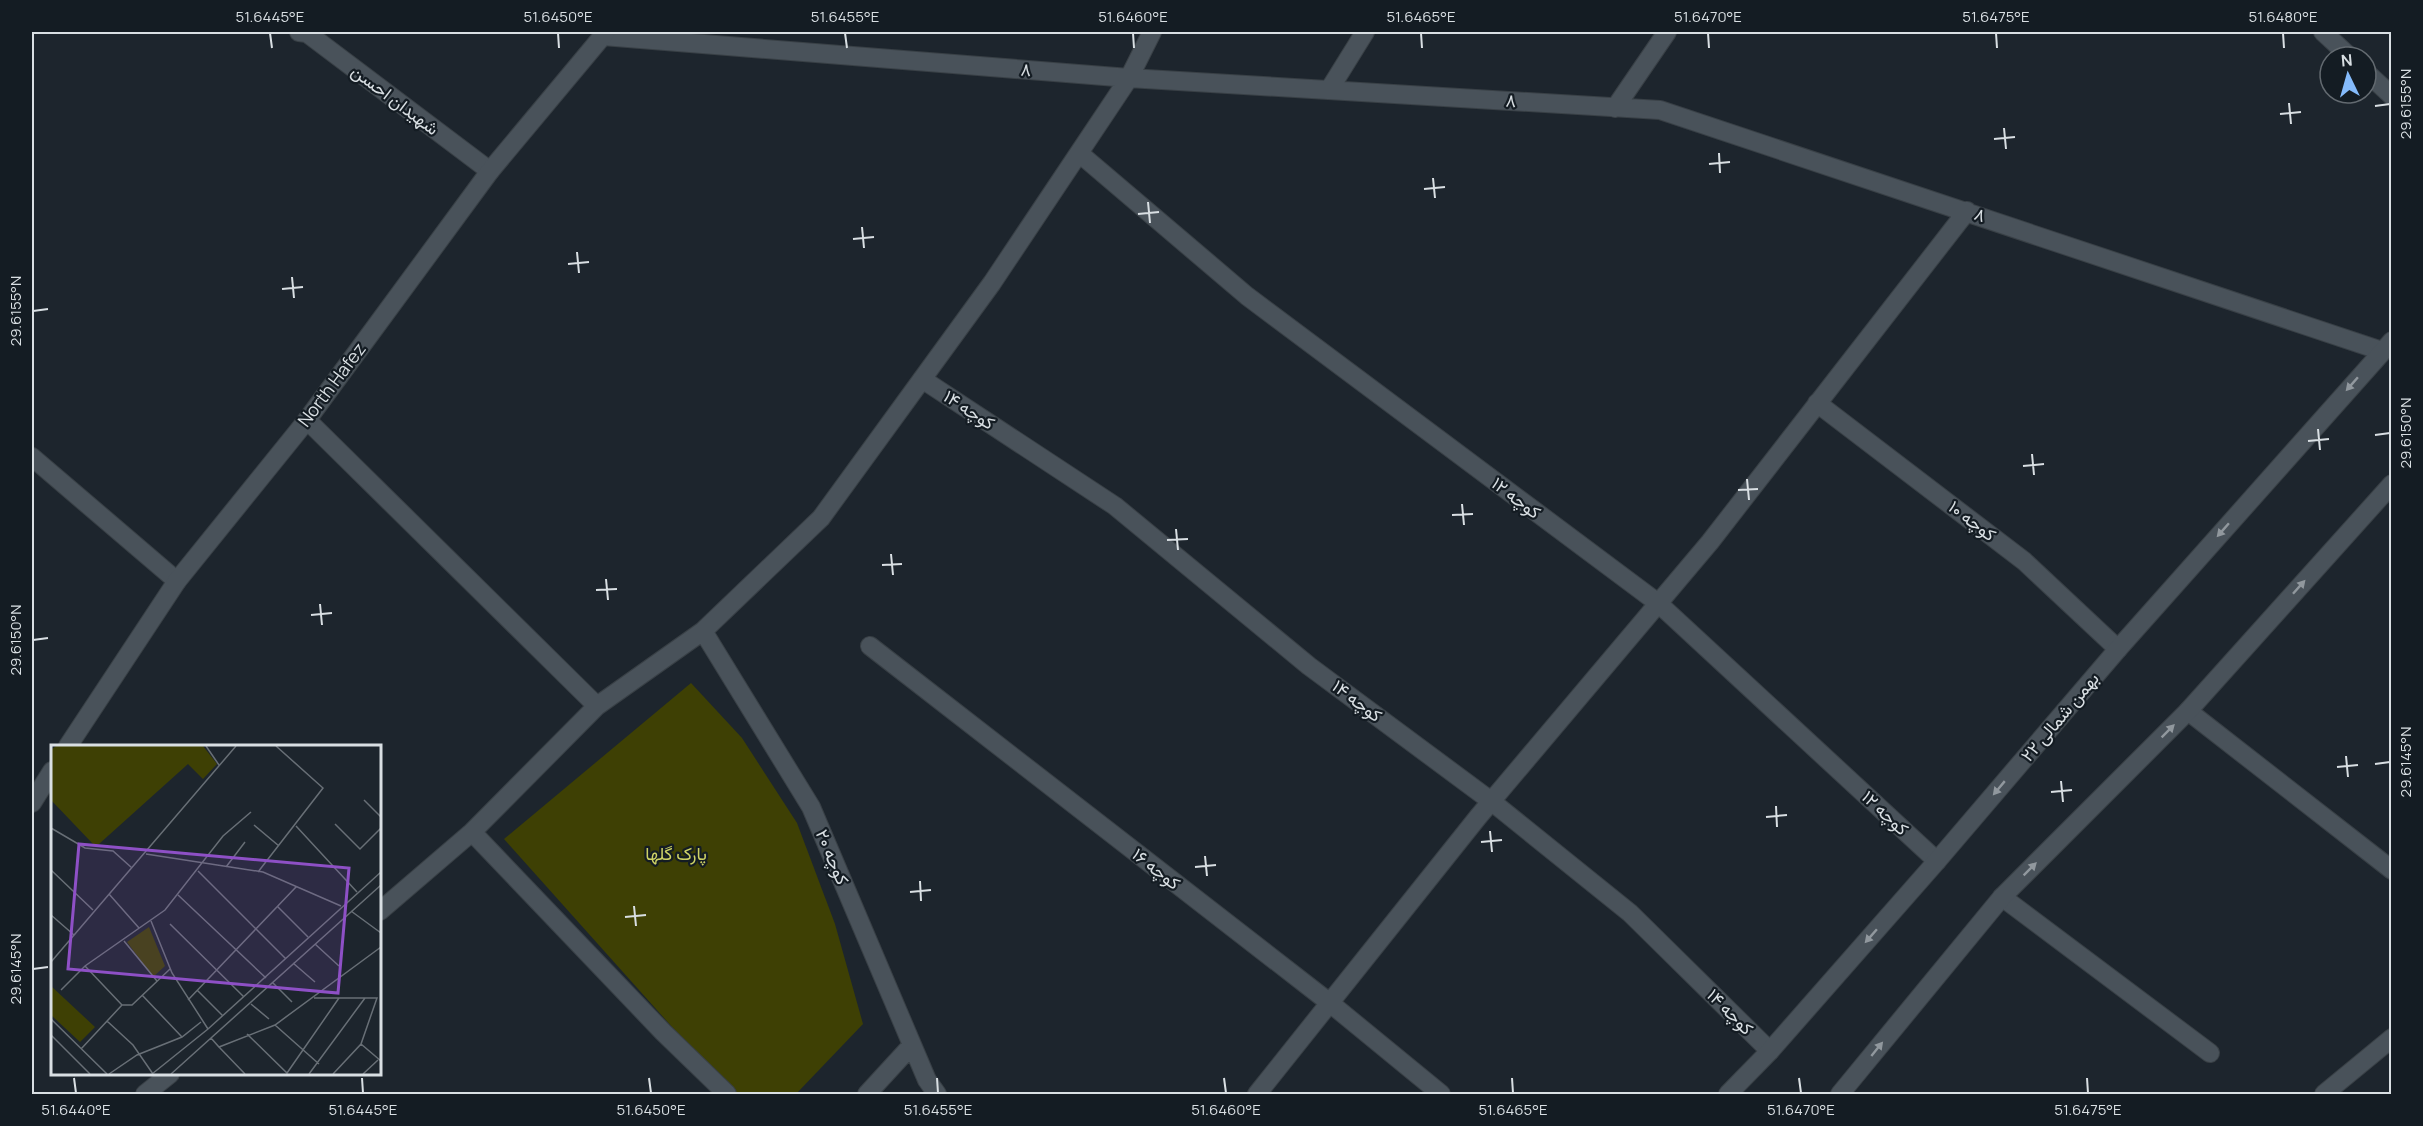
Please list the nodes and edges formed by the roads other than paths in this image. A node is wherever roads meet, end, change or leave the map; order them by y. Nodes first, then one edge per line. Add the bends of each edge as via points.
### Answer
1 (299, 32) edge
2 (1152, 32) edge
3 (1365, 32) edge
4 (1667, 32) edge
5 (2322, 32) edge
6 (604, 34) edge
7 (2337, 45) edge
8 (1130, 78) junction
9 (2378, 84) edge
10 (1329, 90) junction
11 (2391, 96) edge
12 (1615, 108) junction
13 (1079, 153) junction
14 (490, 171) junction
15 (1967, 211) junction
16 (2387, 346) edge
17 (922, 379) junction
18 (1818, 403) junction
19 (307, 420) junction
20 (32, 457) edge
21 (2391, 483) edge
22 (177, 581) junction
23 (1658, 603) junction
24 (704, 631) junction
25 (870, 646) dead end
26 (2118, 649) junction
27 (597, 706) junction
28 (2188, 711) junction
29 (69, 745) edge
30 (51, 773) edge
31 (1491, 801) junction
32 (32, 803) edge
33 (472, 832) junction
34 (1937, 861) junction
35 (2391, 870) edge
36 (2002, 897) junction
37 (381, 910) edge
38 (1330, 1003) junction
39 (2391, 1038) edge
40 (912, 1045) junction
41 (1770, 1051) junction
42 (2210, 1053) dead end
43 (169, 1075) edge
44 (152, 1092) edge
45 (1840, 1094) edge
46 (728, 1095) edge
47 (867, 1095) edge
48 (938, 1095) edge
49 (1257, 1095) edge
50 (1441, 1095) edge
51 (1728, 1095) edge
52 (2324, 1095) edge

1 - 14 street, شهیدان احسن via 307,33
2 - 8 street
3 - 10 street
4 - 12 street
5 - 7 street
6 - 8 street, ۸
6 - 14 street, North Hafez
8 - 10 street, ۸
8 - 13 street
9 - 11 street
10 - 12 street, ۸
12 - 15 street, ۸ via 1660,110
13 - 17 street
13 - 23 street, کوچه ۱۲ via 1248,296
14 - 19 street, North Hafez
15 - 16 street, ۸
15 - 18 street
16 -> 26 street, ۲۲ بهمن شمالی
17 - 24 street via 821,518
17 - 31 street, کوچه ۱۴ via 1115,506 1309,666
18 - 23 street
18 - 26 street, کوچه ۱۰ via 2025,561
19 - 22 street, North Hafez
19 - 27 street
20 - 22 street
28 -> 21 street
22 - 29 street, North Hafez
23 - 31 street
23 - 34 street, کوچه ۱۲
24 - 27 street
24 - 40 street, کوچه ۲۰ via 811,807
25 - 38 street, کوچه ۱۶
26 -> 34 street, ۲۲ بهمن شمالی
27 - 33 street
28 - 35 street
36 -> 28 street
30 - 32 street
31 - 38 street
31 - 41 street, کوچه ۱۴ via 1630,913
33 - 37 street
33 - 46 street
34 -> 41 street, ۲۲ بهمن شمالی
36 - 42 street
45 -> 36 street
38 - 49 street
38 - 50 street, کوچه ۱۶
39 - 52 street
40 - 47 street
40 - 48 street, کوچه ۲۰
41 - 51 street, ۲۲ بهمن شمالی
43 - 44 street

